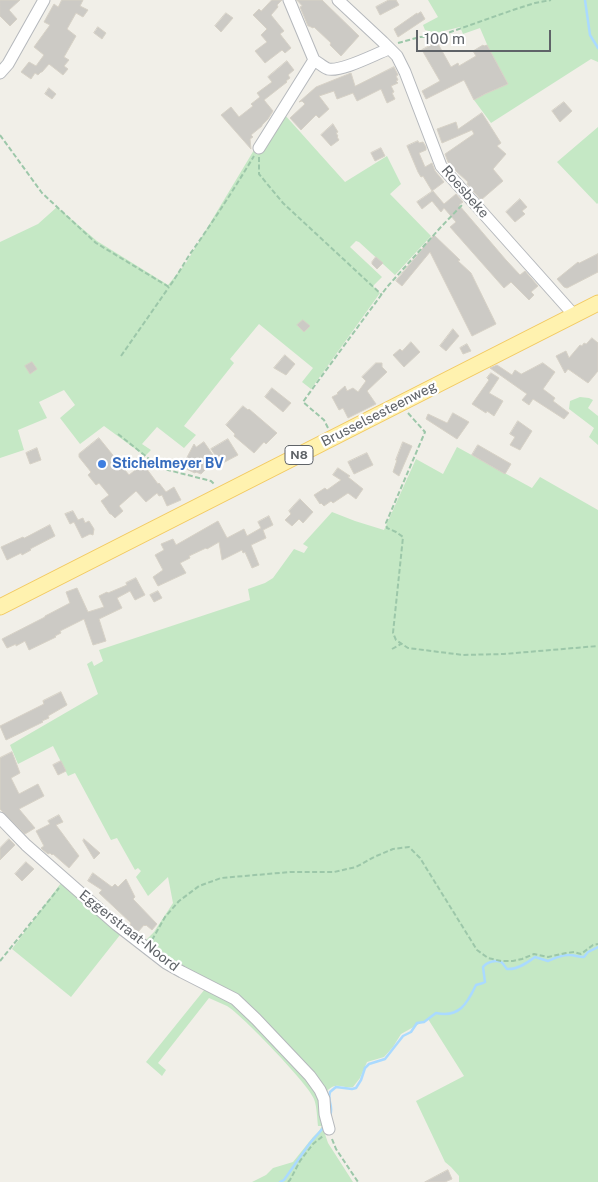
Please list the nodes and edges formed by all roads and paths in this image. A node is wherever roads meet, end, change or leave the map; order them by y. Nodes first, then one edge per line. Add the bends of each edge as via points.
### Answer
1 (44, 0) edge
2 (289, 0) edge
3 (338, 0) edge
4 (551, 0) edge
5 (389, 48) junction
6 (314, 60) junction
7 (0, 73) edge
8 (0, 135) edge
9 (260, 148) junction
10 (469, 198) junction
11 (169, 287) junction
12 (382, 295) junction
13 (598, 304) edge
14 (574, 316) junction
15 (121, 356) dead end
16 (400, 404) junction
17 (118, 434) dead end
18 (332, 438) junction
19 (223, 494) junction
20 (0, 607) edge
21 (401, 644) junction
22 (598, 646) edge
23 (392, 649) dead end
24 (0, 818) edge
25 (65, 880) junction
26 (598, 944) edge
27 (145, 947) junction
28 (0, 961) edge
29 (329, 1129) junction
30 (288, 1182) edge
31 (358, 1182) edge

1 - 7 street
2 - 6 street
3 - 5 street, Roesbeke
4 - 5 path via 439,36 420,37
5 - 6 street via 339,68 329,69
5 - 10 street, Roesbeke via 405,72 441,166
6 - 9 street
8 - 11 path via 42,193 96,243
9 - 11 path
9 - 12 path via 259,174 283,203
10 - 12 path
10 - 14 street, Roesbeke
11 - 15 path
12 - 18 path via 303,402 324,420
13 - 14 main road, Brusselsesteenweg / N8
14 - 16 main road, Brusselsesteenweg / N8
16 - 18 main road, Brusselsesteenweg / N8
16 - 21 path via 425,432 386,523 387,528 403,537 393,633
17 - 19 path via 158,466 211,481
18 - 19 main road, Brusselsesteenweg / N8
19 - 20 main road, Brusselsesteenweg / N8
21 - 22 path via 408,648 462,655
21 - 23 path
24 - 25 street, Eggerstraat-Noord
25 - 27 street, Eggerstraat-Noord
25 - 28 path
26 - 27 path via 581,954 574,952 548,957 534,954 513,961 488,958 477,950 420,858 409,847 394,849 356,867 334,872 221,878 199,886 179,901
27 - 29 street, Eggerstraat-Noord via 182,972 235,999 256,1019 320,1090
29 - 30 path via 313,1144
29 - 31 path via 336,1149

